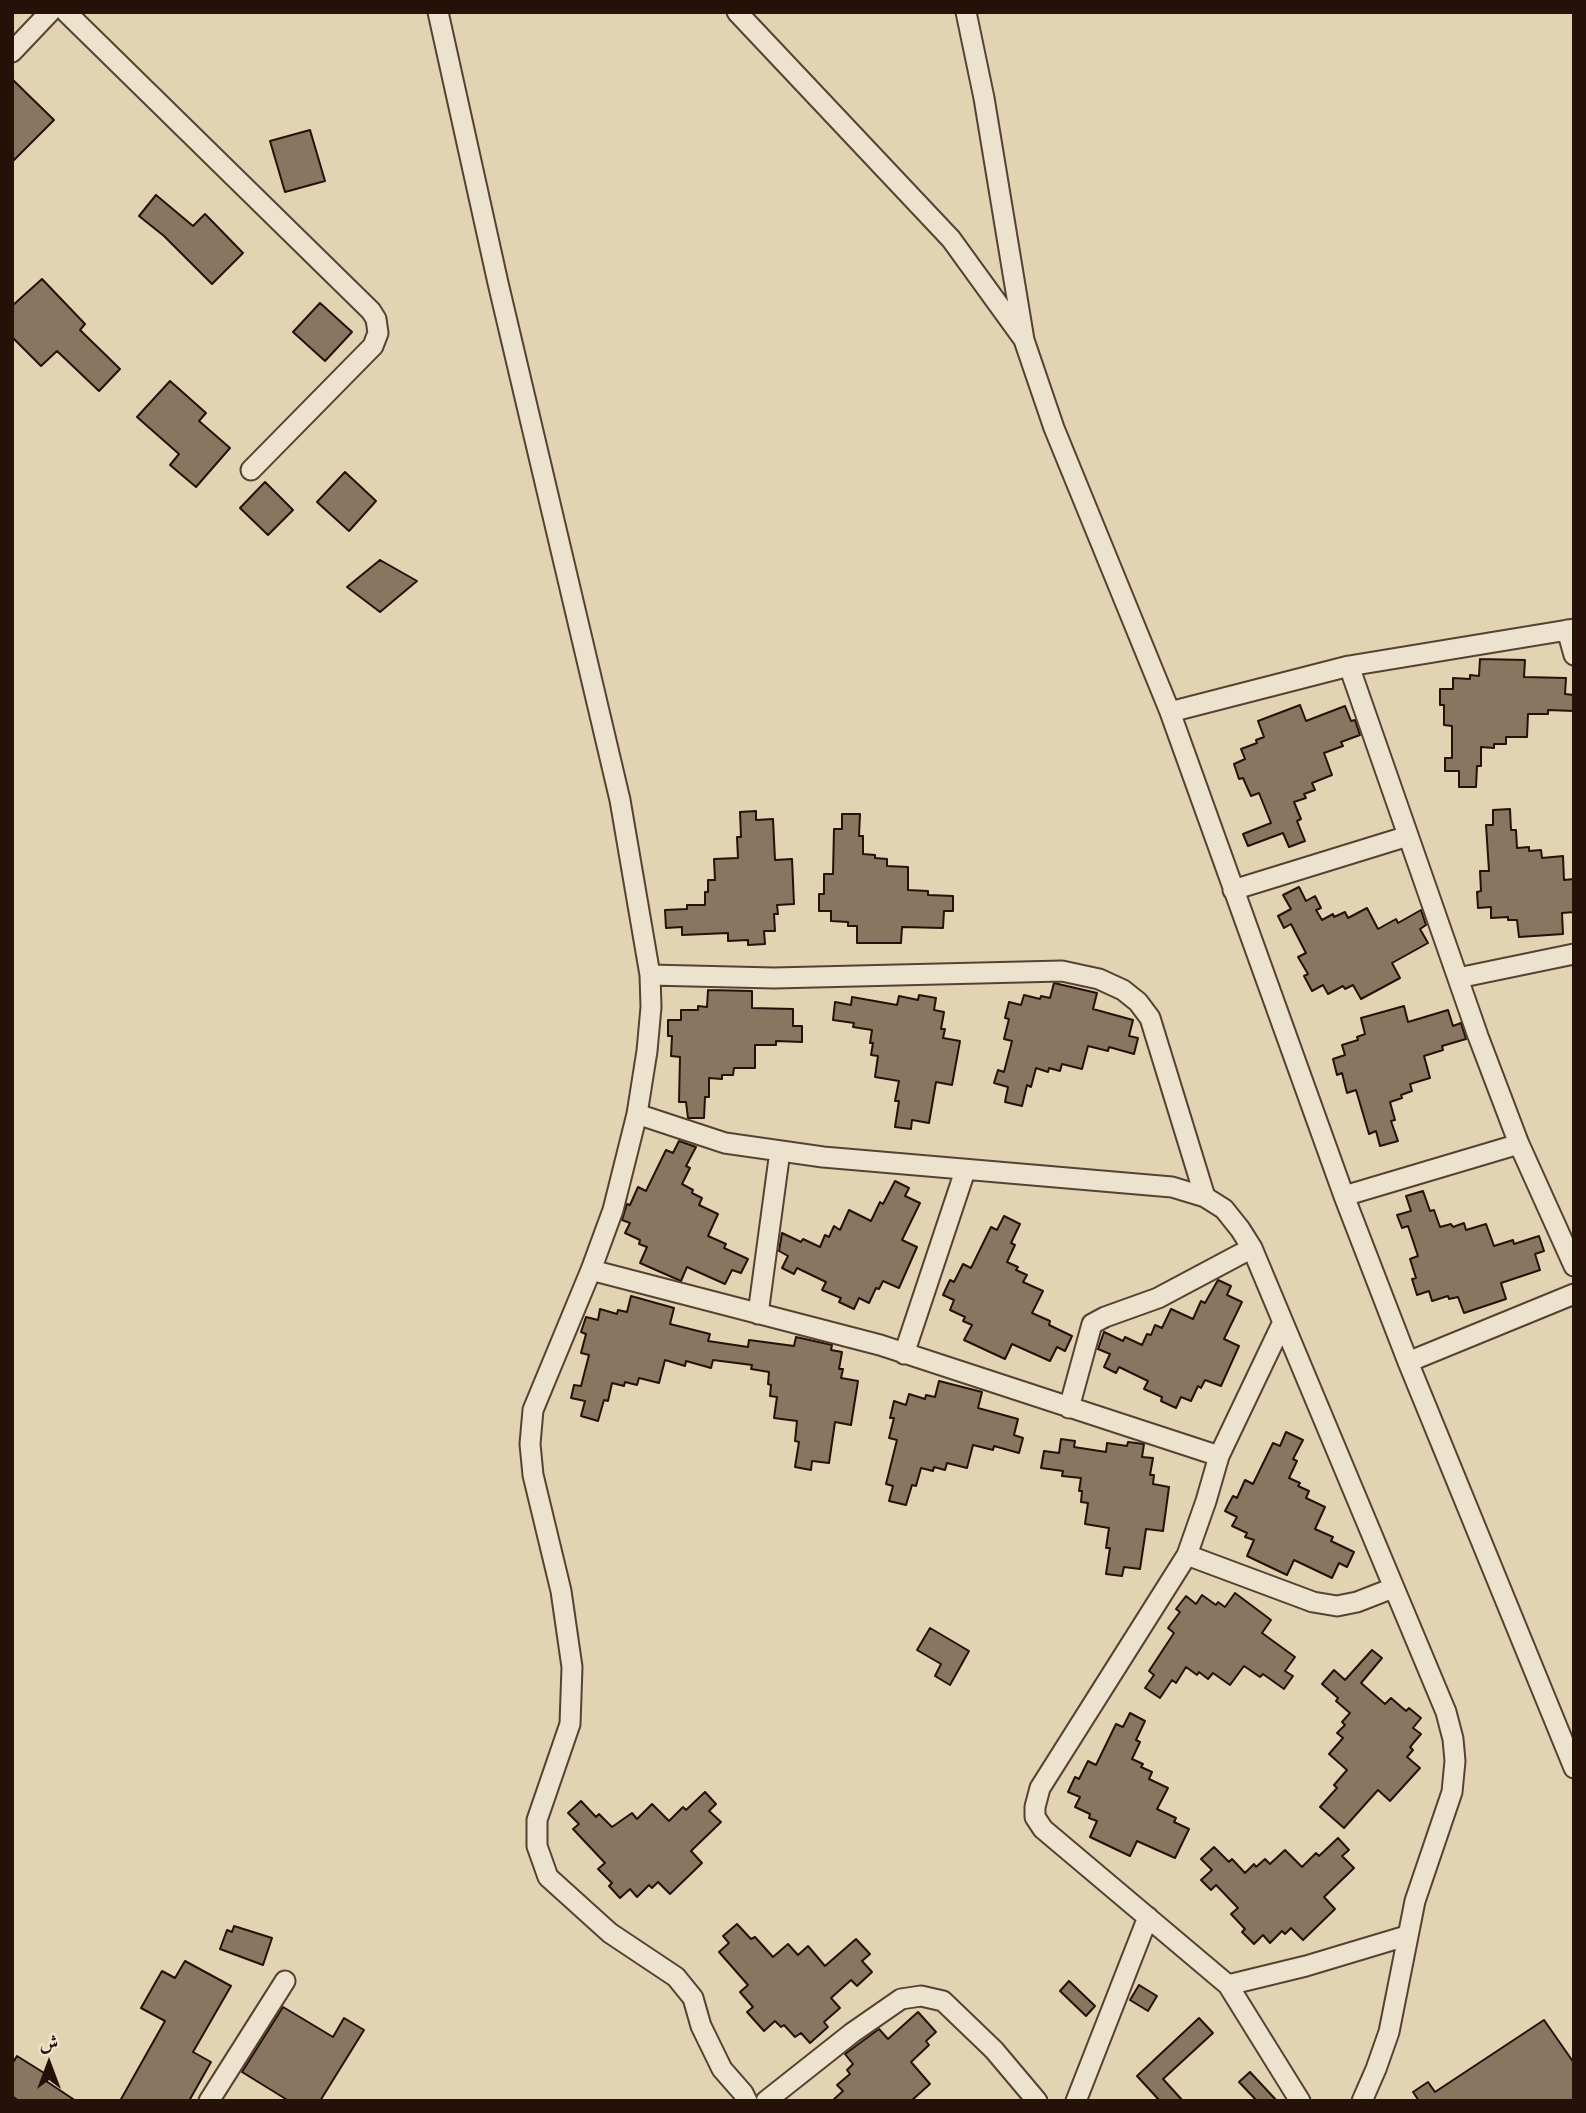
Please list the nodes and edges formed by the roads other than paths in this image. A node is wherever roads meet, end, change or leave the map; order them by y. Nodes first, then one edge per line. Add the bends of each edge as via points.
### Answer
1 (50, 12) edge
2 (66, 12) edge
3 (439, 12) edge
4 (737, 12) edge
5 (966, 12) edge
6 (12, 52) edge
7 (1024, 341) junction
8 (251, 470) dead end
9 (1571, 629) edge
10 (1574, 655) edge
11 (1349, 666) junction
12 (1170, 712) junction
13 (1408, 836) junction
14 (1233, 890) junction
15 (1574, 954) edge
16 (650, 975) junction
17 (1458, 978) junction
18 (636, 1114) junction
19 (1519, 1144) junction
20 (780, 1151) junction
21 (965, 1171) junction
22 (1344, 1196) junction
23 (1205, 1197) junction
24 (1252, 1248) junction
25 (1574, 1266) edge
26 (592, 1270) junction
27 (1574, 1294) edge
28 (758, 1314) junction
29 (1282, 1324) junction
30 (904, 1354) junction
31 (1409, 1362) junction
32 (1069, 1408) junction
33 (1219, 1456) junction
34 (1187, 1555) junction
35 (1393, 1588) junction
36 (1574, 1768) edge
37 (1148, 1917) junction
38 (1406, 1936) junction
39 (285, 1981) dead end
40 (1228, 1985) junction
41 (209, 2101) edge
42 (747, 2101) edge
43 (766, 2101) edge
44 (1037, 2101) edge
45 (1076, 2101) edge
46 (1300, 2101) edge
47 (1362, 2101) edge

1 - 6 street
2 - 8 street via 376,319 373,346
3 - 16 street via 620,800
4 - 7 street via 951,239
5 - 7 street
7 - 12 street via 1054,428
9 - 10 street
9 - 11 street
11 - 12 street
11 - 13 street
12 - 14 street
13 - 14 street
13 - 17 street
14 - 22 street
15 - 17 street
16 - 18 street via 647,1051
16 - 23 street via 774,978 1062,971 1099,979 1123,990 1150,1018
17 - 19 street
18 - 20 street via 725,1143
18 - 26 street via 613,1210
19 - 22 street
19 - 25 street
20 - 21 street
20 - 28 street
21 - 23 street via 1172,1187
21 - 30 street
22 - 31 street
23 - 24 street via 1224,1209
24 - 29 street
24 - 32 street via 1158,1298 1092,1324
26 - 28 street
26 - 42 street via 533,1410 533,1475 561,1591 572,1667 570,1724 537,1820 537,1846 548,1877 610,1933 676,1978 693,1998 722,2069
27 - 31 street
28 - 30 street
29 - 33 street
29 - 35 street
30 - 32 street
31 - 36 street
32 - 33 street
33 - 34 street
34 - 35 street via 1313,1602 1338,1606
34 - 37 street via 1040,1788 1035,1807 1042,1829
35 - 38 street via 1446,1712 1455,1761 1452,1793
37 - 40 street
37 - 45 street
38 - 40 street
38 - 47 street via 1389,2032
39 - 41 street
40 - 46 street
43 - 44 street via 901,1999 921,1996 943,2001 994,2050

